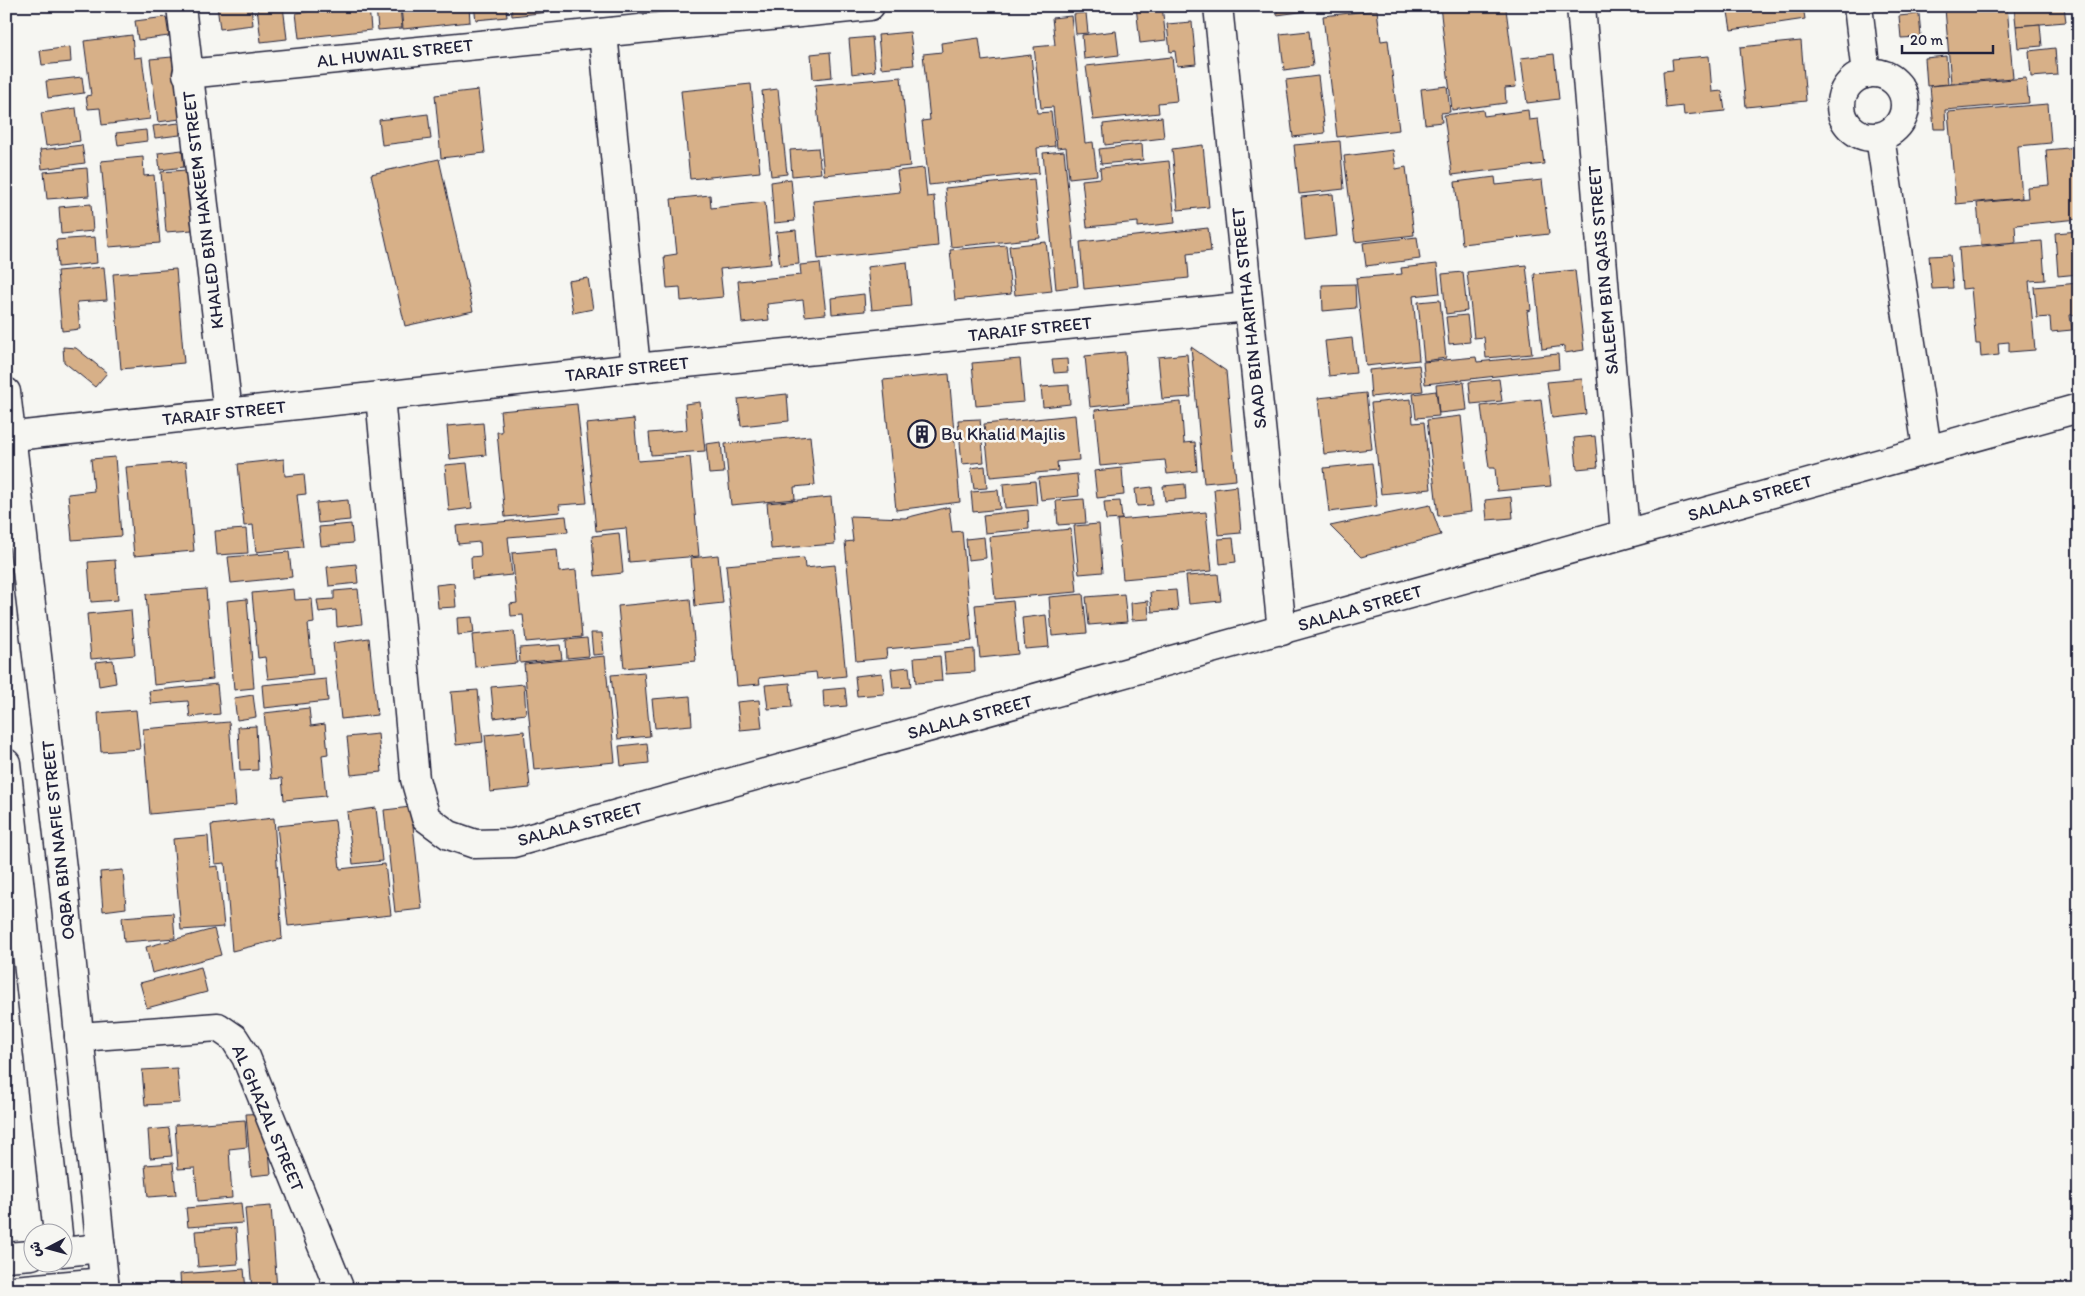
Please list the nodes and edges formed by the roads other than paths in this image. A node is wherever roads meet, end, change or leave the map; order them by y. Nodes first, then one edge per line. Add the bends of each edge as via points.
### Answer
1 (180, 6) edge
2 (870, 6) edge
3 (1218, 6) edge
4 (1581, 6) edge
5 (1858, 6) edge
6 (603, 32) junction
7 (187, 74) junction
8 (1866, 74) junction
9 (1880, 136) junction
10 (1248, 307) junction
11 (636, 368) junction
12 (6, 392) edge
13 (380, 396) junction
14 (2079, 408) edge
15 (228, 413) junction
16 (8, 437) edge
17 (1927, 449) junction
18 (1625, 533) junction
19 (1282, 631) junction
20 (6, 763) edge
21 (63, 877) junction
22 (12, 882) edge
23 (79, 1037) junction
24 (57, 1224) edge
25 (101, 1248) junction
26 (72, 1251) edge
27 (22, 1256) edge
28 (6, 1257) edge
29 (63, 1280) edge
30 (105, 1286) edge
31 (14, 1290) edge
32 (340, 1290) edge

1 - 7 street, KHALED BIN HAKEEM STREET
2 - 6 street, AL HUWAIL STREET
3 - 10 street, SAAD BIN HARITHA STREET
4 - 18 street, SALEEM BIN QAIS STREET
5 - 8 street
6 - 7 street, AL HUWAIL STREET
6 - 11 street
7 - 15 street, KHALED BIN HAKEEM STREET
8 - 9 street via 1846,88 1842,112 1856,133
8 - 9 street via 1890,78 1904,98 1905,111 1900,122 1892,132
9 - 17 street
10 - 11 street, TARAIF STREET
10 - 19 street, SAAD BIN HARITHA STREET
11 - 13 street, TARAIF STREET
12 - 16 street, OQBA BIN NAFIE STREET
13 - 15 street, TARAIF STREET
13 - 19 street, SALALA STREET via 415,779 426,818 449,835 475,844 513,843
14 - 17 street, SALALA STREET
15 - 16 street, TARAIF STREET
16 - 21 street, OQBA BIN NAFIE STREET
17 - 18 street, SALALA STREET
18 - 19 street, SALALA STREET
20 - 22 street
21 - 22 street
21 - 23 street, OQBA BIN NAFIE STREET
22 - 24 street
23 - 25 street, OQBA BIN NAFIE STREET
23 - 32 street, AL GHAZAL STREET via 218,1027 234,1038 246,1058
25 - 26 street
25 - 30 street, OQBA BIN NAFIE STREET
27 - 28 street
29 - 30 street
29 - 31 street

